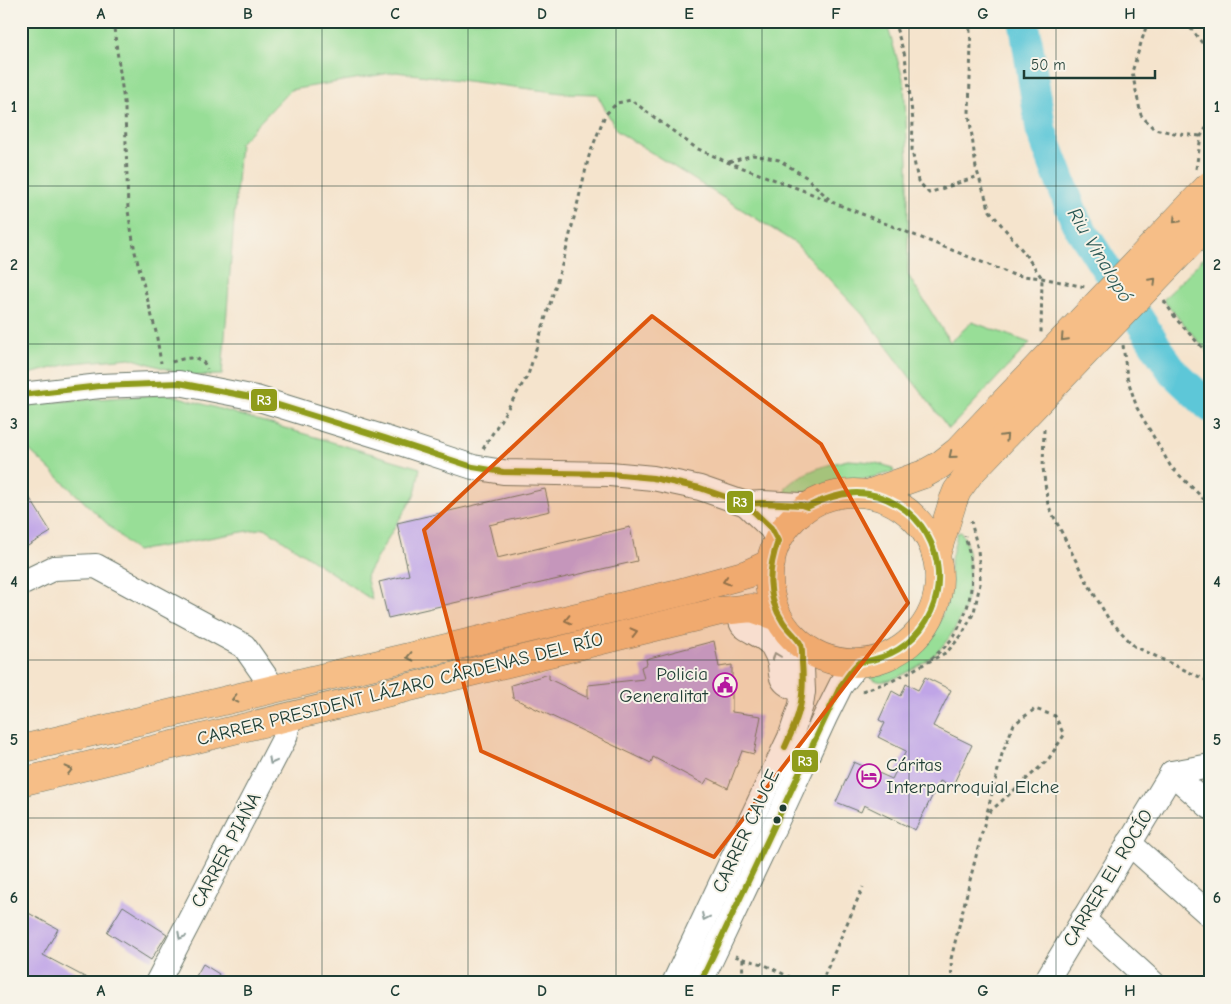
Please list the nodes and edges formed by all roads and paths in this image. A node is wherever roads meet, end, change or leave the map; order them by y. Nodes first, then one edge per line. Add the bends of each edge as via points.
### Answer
1 (113, 21) edge
2 (894, 21) edge
3 (969, 21) edge
4 (1142, 21) edge
5 (1185, 21) edge
6 (1210, 53) edge
7 (1210, 122) edge
8 (1201, 136) junction
9 (727, 162) junction
10 (979, 176) junction
11 (1202, 181) edge
12 (832, 201) junction
13 (1210, 222) edge
14 (1042, 278) junction
15 (1090, 288) dead end
16 (1163, 300) dead end
17 (1041, 337) dead end
18 (1123, 342) dead end
19 (1210, 356) edge
20 (164, 384) junction
21 (21, 395) edge
22 (1044, 427) dead end
23 (473, 467) junction
24 (868, 494) junction
25 (746, 504) junction
26 (1210, 505) edge
27 (807, 507) junction
28 (962, 510) junction
29 (964, 529) dead end
30 (774, 552) junction
31 (936, 555) junction
32 (21, 584) edge
33 (739, 609) junction
34 (778, 617) junction
35 (801, 644) junction
36 (859, 662) junction
37 (927, 663) junction
38 (1210, 682) edge
39 (274, 690) junction
40 (803, 690) junction
41 (858, 692) dead end
42 (290, 716) junction
43 (21, 749) edge
44 (1210, 766) edge
45 (1172, 773) junction
46 (21, 782) edge
47 (1210, 808) edge
48 (986, 815) junction
49 (1129, 844) junction
50 (863, 887) dead end
51 (1210, 915) edge
52 (1083, 919) junction
53 (716, 947) junction
54 (743, 960) junction
55 (157, 983) edge
56 (674, 983) edge
57 (700, 983) edge
58 (742, 983) edge
59 (802, 983) edge
60 (821, 983) edge
61 (952, 983) edge
62 (1045, 983) edge
63 (1153, 983) edge

1 - 20 path via 125,109 128,210 135,252 156,332
2 - 10 path via 905,56 913,120 912,150 918,181 929,193
3 - 10 path via 968,113
4 - 8 path via 1146,26 1132,72 1141,115 1154,129
5 - 6 path
7 - 8 path
8 - 11 path via 1198,161
9 - 12 path
9 - 12 path via 753,154 779,160
9 - 23 path via 696,148 631,100 617,103 605,115 589,156 528,375
10 - 14 path via 990,212
11 -> 24 main road, bridge via 958,451 924,474
12 - 14 path via 1014,275
28 -> 13 main road, bridge via 958,491 970,473
14 - 15 path
14 - 17 path
16 - 19 path
18 - 26 path via 1127,377 1137,408 1171,467
20 - 21 street via 100,386
20 - 23 street via 179,383 256,398
22 - 38 path via 1043,468 1048,505 1108,618 1134,646
23 - 25 street via 503,472 654,478 700,488
24 - 27 main road via 837,495
24 - 31 main road via 882,497 906,510 925,530
25 - 27 street
25 - 30 street via 771,528
27 - 30 main road via 786,528
28 - 31 main road
28 - 37 path via 978,550 980,584 974,612 955,644
29 - 37 path via 972,565 970,596 951,640
30 - 34 main road via 769,576
30 -> 39 main road, CARRER PRESIDENT LÁZARO CÁRDENAS DEL RÍO via 747,574 698,588
31 - 36 main road via 939,574 937,594 921,630 890,654
32 - 39 street via 54,568 96,566 244,646
33 - 34 main road, CARRER PRESIDENT LÁZARO CÁRDENAS DEL RÍO via 752,608
40 -> 33 street via 785,682 772,646 759,634 745,628
42 -> 33 main road, CARRER PRESIDENT LÁZARO CÁRDENAS DEL RÍO
34 - 35 main road
35 - 36 main road via 835,660
35 - 40 street, CARRER CAUCE
36 - 53 street, CARRER CAUCE via 841,685
37 - 41 path via 892,681
39 -> 43 main road, CARRER PRESIDENT LÁZARO CÁRDENAS DEL RÍO
40 -> 56 street, CARRER CAUCE via 791,735
46 -> 42 main road, CARRER PRESIDENT LÁZARO CÁRDENAS DEL RÍO
42 -> 55 street, CARRER PIAÑA via 285,737
44 - 45 street
45 - 47 street
45 - 49 street, CARRER EL ROCÍO
48 - 48 path via 1002,754 1014,724 1035,709 1055,716 1064,734 1048,760
48 - 61 path via 951,959
49 - 51 street
49 - 52 street, CARRER EL ROCÍO
50 - 60 path
52 - 62 street, CARRER EL ROCÍO
52 - 63 street
53 - 54 path
53 - 57 street, CARRER CAUCE
54 - 58 path
54 - 59 path via 763,964

